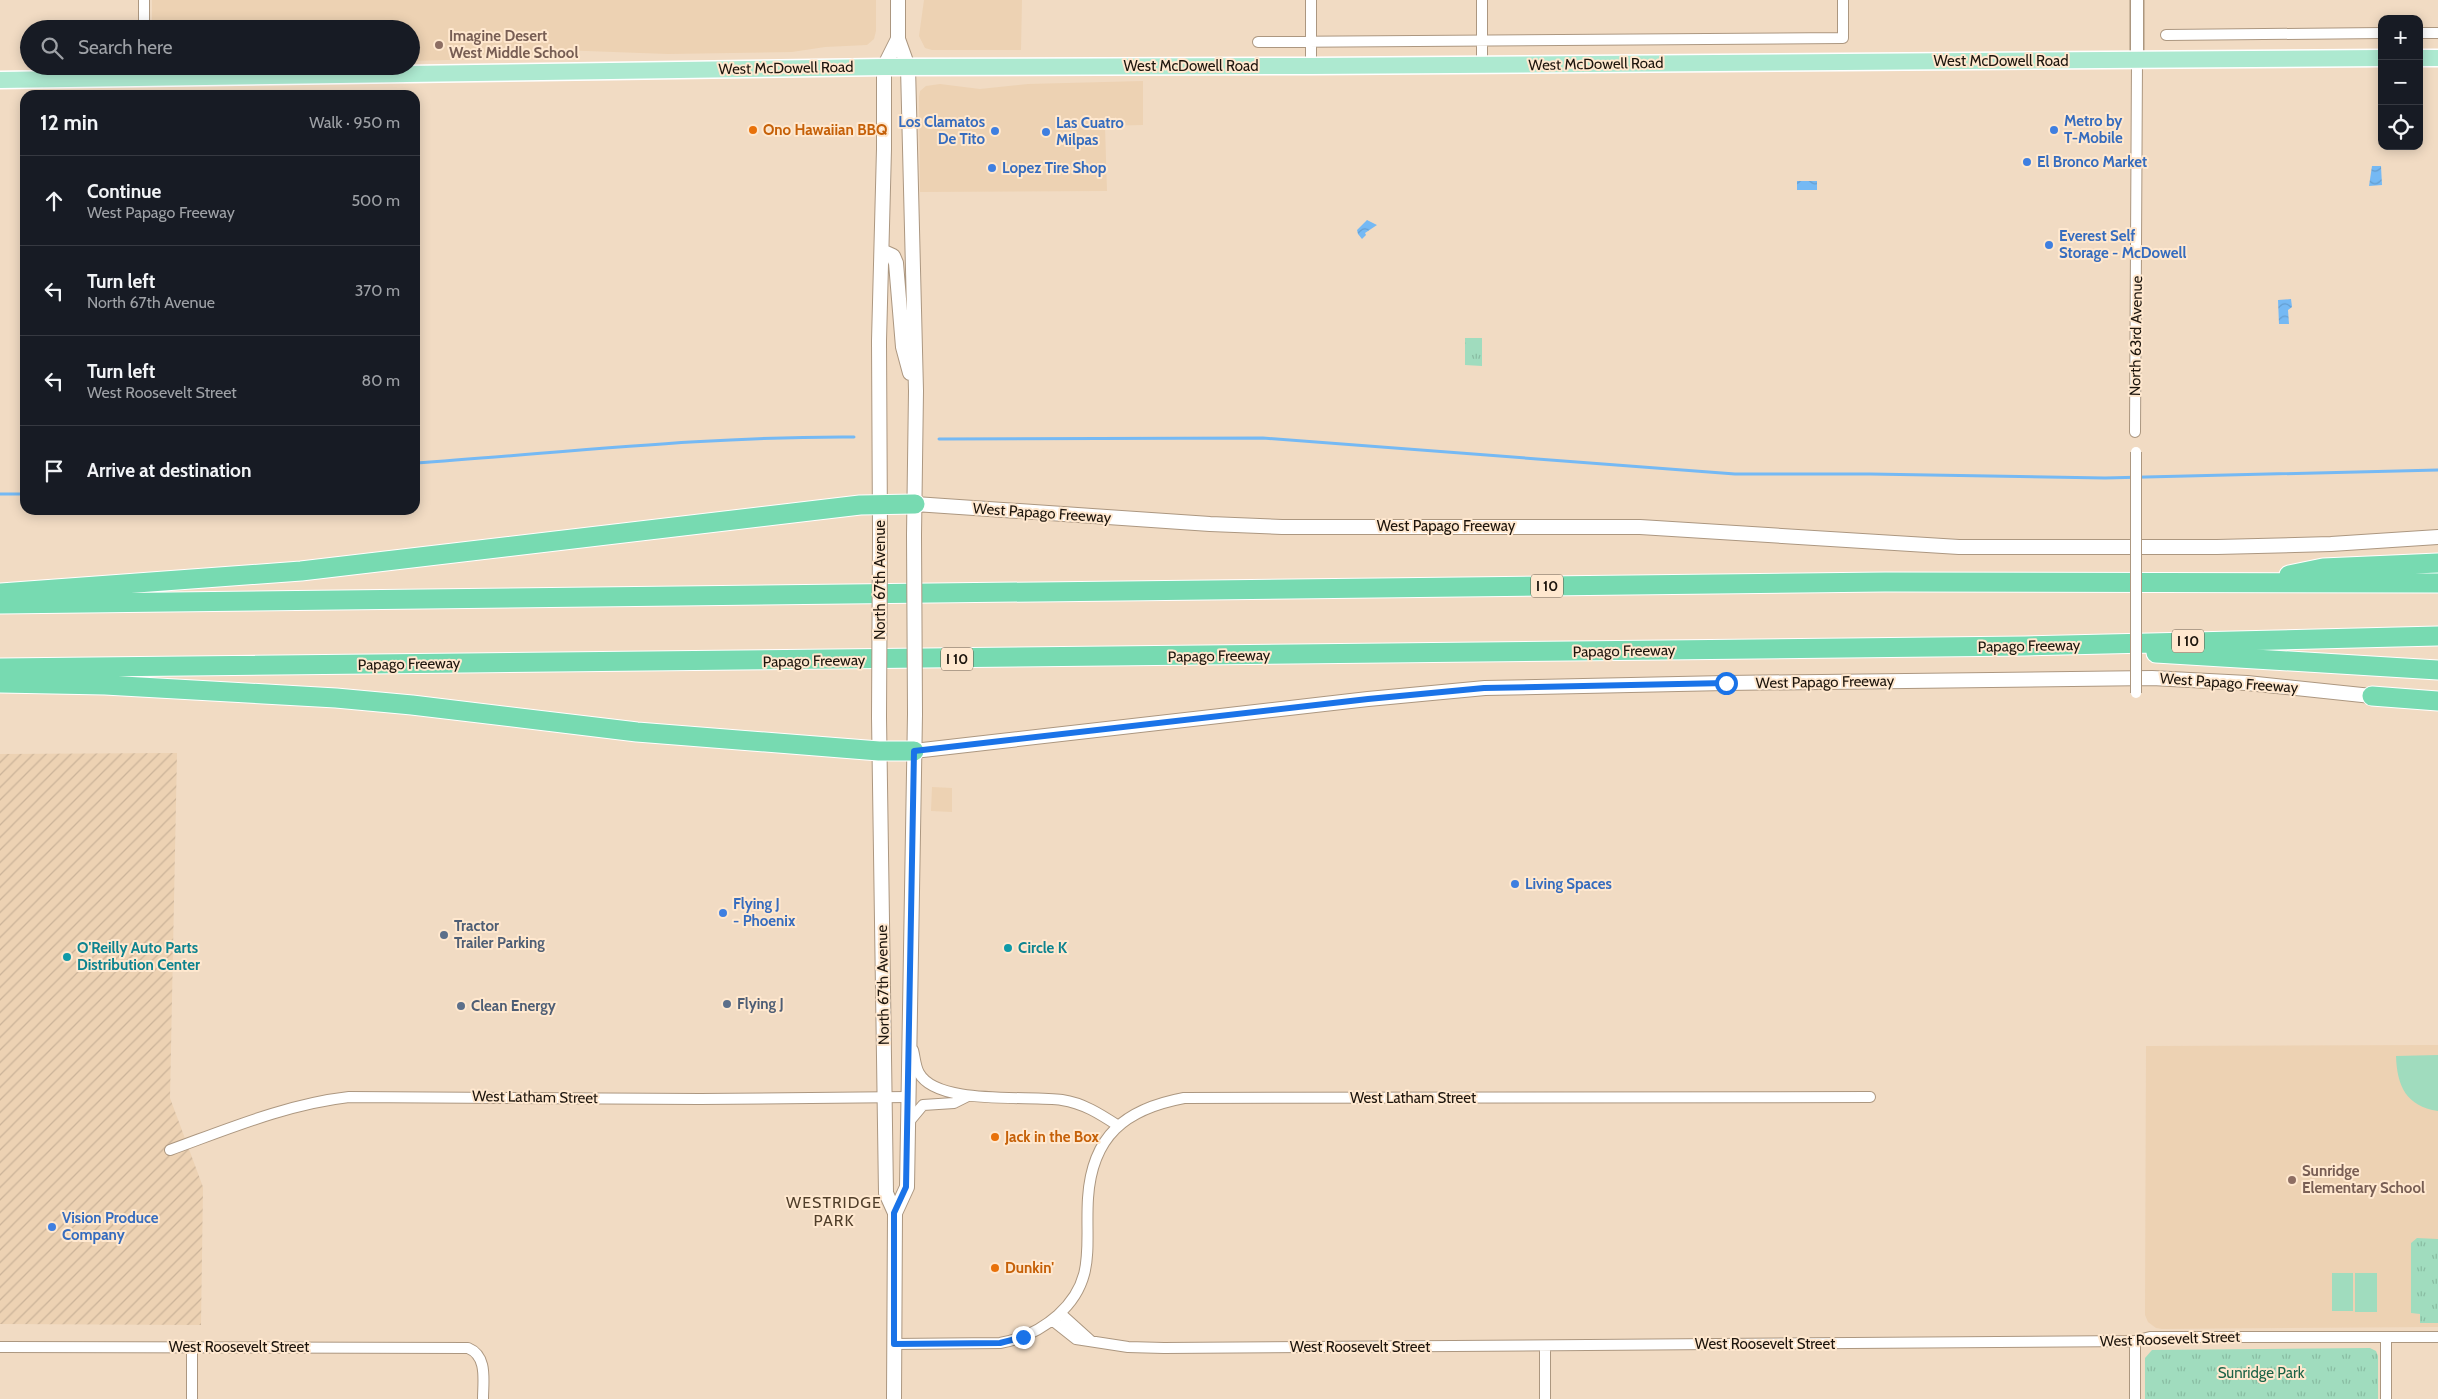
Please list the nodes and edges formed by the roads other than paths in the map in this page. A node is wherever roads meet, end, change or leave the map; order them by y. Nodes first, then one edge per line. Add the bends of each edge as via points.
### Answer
1 (144, 0) edge
2 (898, 0) edge
3 (1312, 0) edge
4 (1482, 0) edge
5 (1843, 0) edge
6 (2137, 0) edge
7 (144, 20) edge
8 (2378, 33) edge
9 (2423, 33) edge
10 (2438, 33) edge
11 (2166, 35) dead end
12 (898, 40) junction
13 (1482, 40) junction
14 (1258, 42) dead end
15 (1312, 42) junction
16 (2378, 58) edge
17 (2423, 58) edge
18 (2438, 58) edge
19 (2138, 60) junction
20 (1482, 65) junction
21 (1311, 66) junction
22 (884, 67) junction
23 (908, 67) junction
24 (420, 71) edge
25 (103, 75) edge
26 (0, 80) edge
27 (882, 251) junction
28 (916, 391) junction
29 (2135, 432) dead end
30 (2136, 452) dead end
31 (880, 504) junction
32 (915, 504) junction
33 (2438, 537) edge
34 (2438, 563) edge
35 (2254, 583) junction
36 (2438, 583) edge
37 (0, 593) edge
38 (0, 604) edge
39 (2438, 636) edge
40 (2025, 646) junction
41 (0, 668) edge
42 (2438, 670) edge
43 (0, 683) edge
44 (2136, 694) dead end
45 (2372, 696) joint
46 (2438, 702) edge
47 (879, 751) junction
48 (914, 751) junction
49 (909, 1024) junction
50 (968, 1096) junction
51 (885, 1097) junction
52 (908, 1097) junction
53 (1870, 1097) dead end
54 (908, 1123) junction
55 (1117, 1125) junction
56 (170, 1150) dead end
57 (894, 1213) junction
58 (1056, 1316) junction
59 (2386, 1337) junction
60 (2438, 1337) edge
61 (2135, 1341) junction
62 (894, 1344) junction
63 (1545, 1346) junction
64 (0, 1347) edge
65 (192, 1347) junction
66 (192, 1399) edge
67 (482, 1399) edge
68 (894, 1399) edge
69 (1545, 1399) edge
70 (2135, 1399) edge
71 (2386, 1399) edge

1 - 7 street
2 - 12 main road, North 67th Avenue
3 - 15 street
4 - 13 street
5 - 13 street, West McDowell Road via 1843,38
6 - 19 street, North 63rd Avenue
8 - 11 street
9 - 10 street
12 - 22 main road, North 67th Avenue
12 - 23 main road, North 67th Avenue
13 - 15 street, West McDowell Road
13 - 20 street
14 - 15 street, West McDowell Road
15 - 21 street
16 - 19 main road, West McDowell Road
17 - 18 main road
19 - 20 main road, West McDowell Road
19 - 29 street, North 63rd Avenue
20 - 21 main road, West McDowell Road
21 - 23 main road, West McDowell Road
22 - 23 main road, West McDowell Road
22 - 24 main road, West McDowell Road
22 - 27 main road, North 67th Avenue
23 - 28 main road, North 67th Avenue
25 - 26 main road, West McDowell Road
27 - 28 main road via 893,256 896,263 903,347
27 - 31 main road, North 67th Avenue
28 - 32 main road, North 67th Avenue
30 - 44 street, bridge
31 - 32 highway
31 - 37 highway via 301,571
31 - 47 main road, North 67th Avenue, bridge
32 - 33 main road, West Papago Freeway via 1282,527 1640,526 1968,547 2217,547
32 - 48 main road, North 67th Avenue, bridge
34 - 35 highway via 2323,568
35 - 36 highway, I 10
35 - 38 highway, I 10 via 1885,582
39 - 40 highway, Papago Freeway / I 10
40 - 41 highway, Papago Freeway / I 10
40 - 42 highway
43 - 47 highway via 105,685 336,698 637,732
45 - 46 highway
45 - 48 main road, West Papago Freeway via 2247,683 2152,678 1494,688 1353,700
47 - 48 highway
47 - 51 main road, North 67th Avenue
48 - 49 main road, North 67th Avenue
49 - 50 street via 919,1073 935,1085
49 - 52 main road, North 67th Avenue
50 - 54 street via 954,1103 923,1105
50 - 55 street via 1061,1099 1092,1109
51 - 52 street, West Latham Street
51 - 56 street, West Latham Street via 349,1097 288,1108
51 - 57 main road, North 67th Avenue via 886,1193
52 - 54 main road, North 67th Avenue
53 - 55 street, West Latham Street via 1184,1098 1161,1102
54 - 57 main road, North 67th Avenue via 906,1187
55 - 58 street via 1098,1154 1090,1180 1089,1250 1084,1277 1075,1297
57 - 62 main road, North 67th Avenue
58 - 62 street via 1023,1337 1000,1343
58 - 63 street, West Roosevelt Street via 1076,1338 1128,1347
59 - 60 street, West Roosevelt Street
59 - 61 street, West Roosevelt Street via 2150,1337
59 - 71 street
61 - 63 street, West Roosevelt Street
61 - 70 street
62 - 68 main road, North 67th Avenue
63 - 69 street
64 - 65 street, West Roosevelt Street
65 - 66 street
65 - 67 street, West Roosevelt Street via 463,1347 477,1353 482,1362

